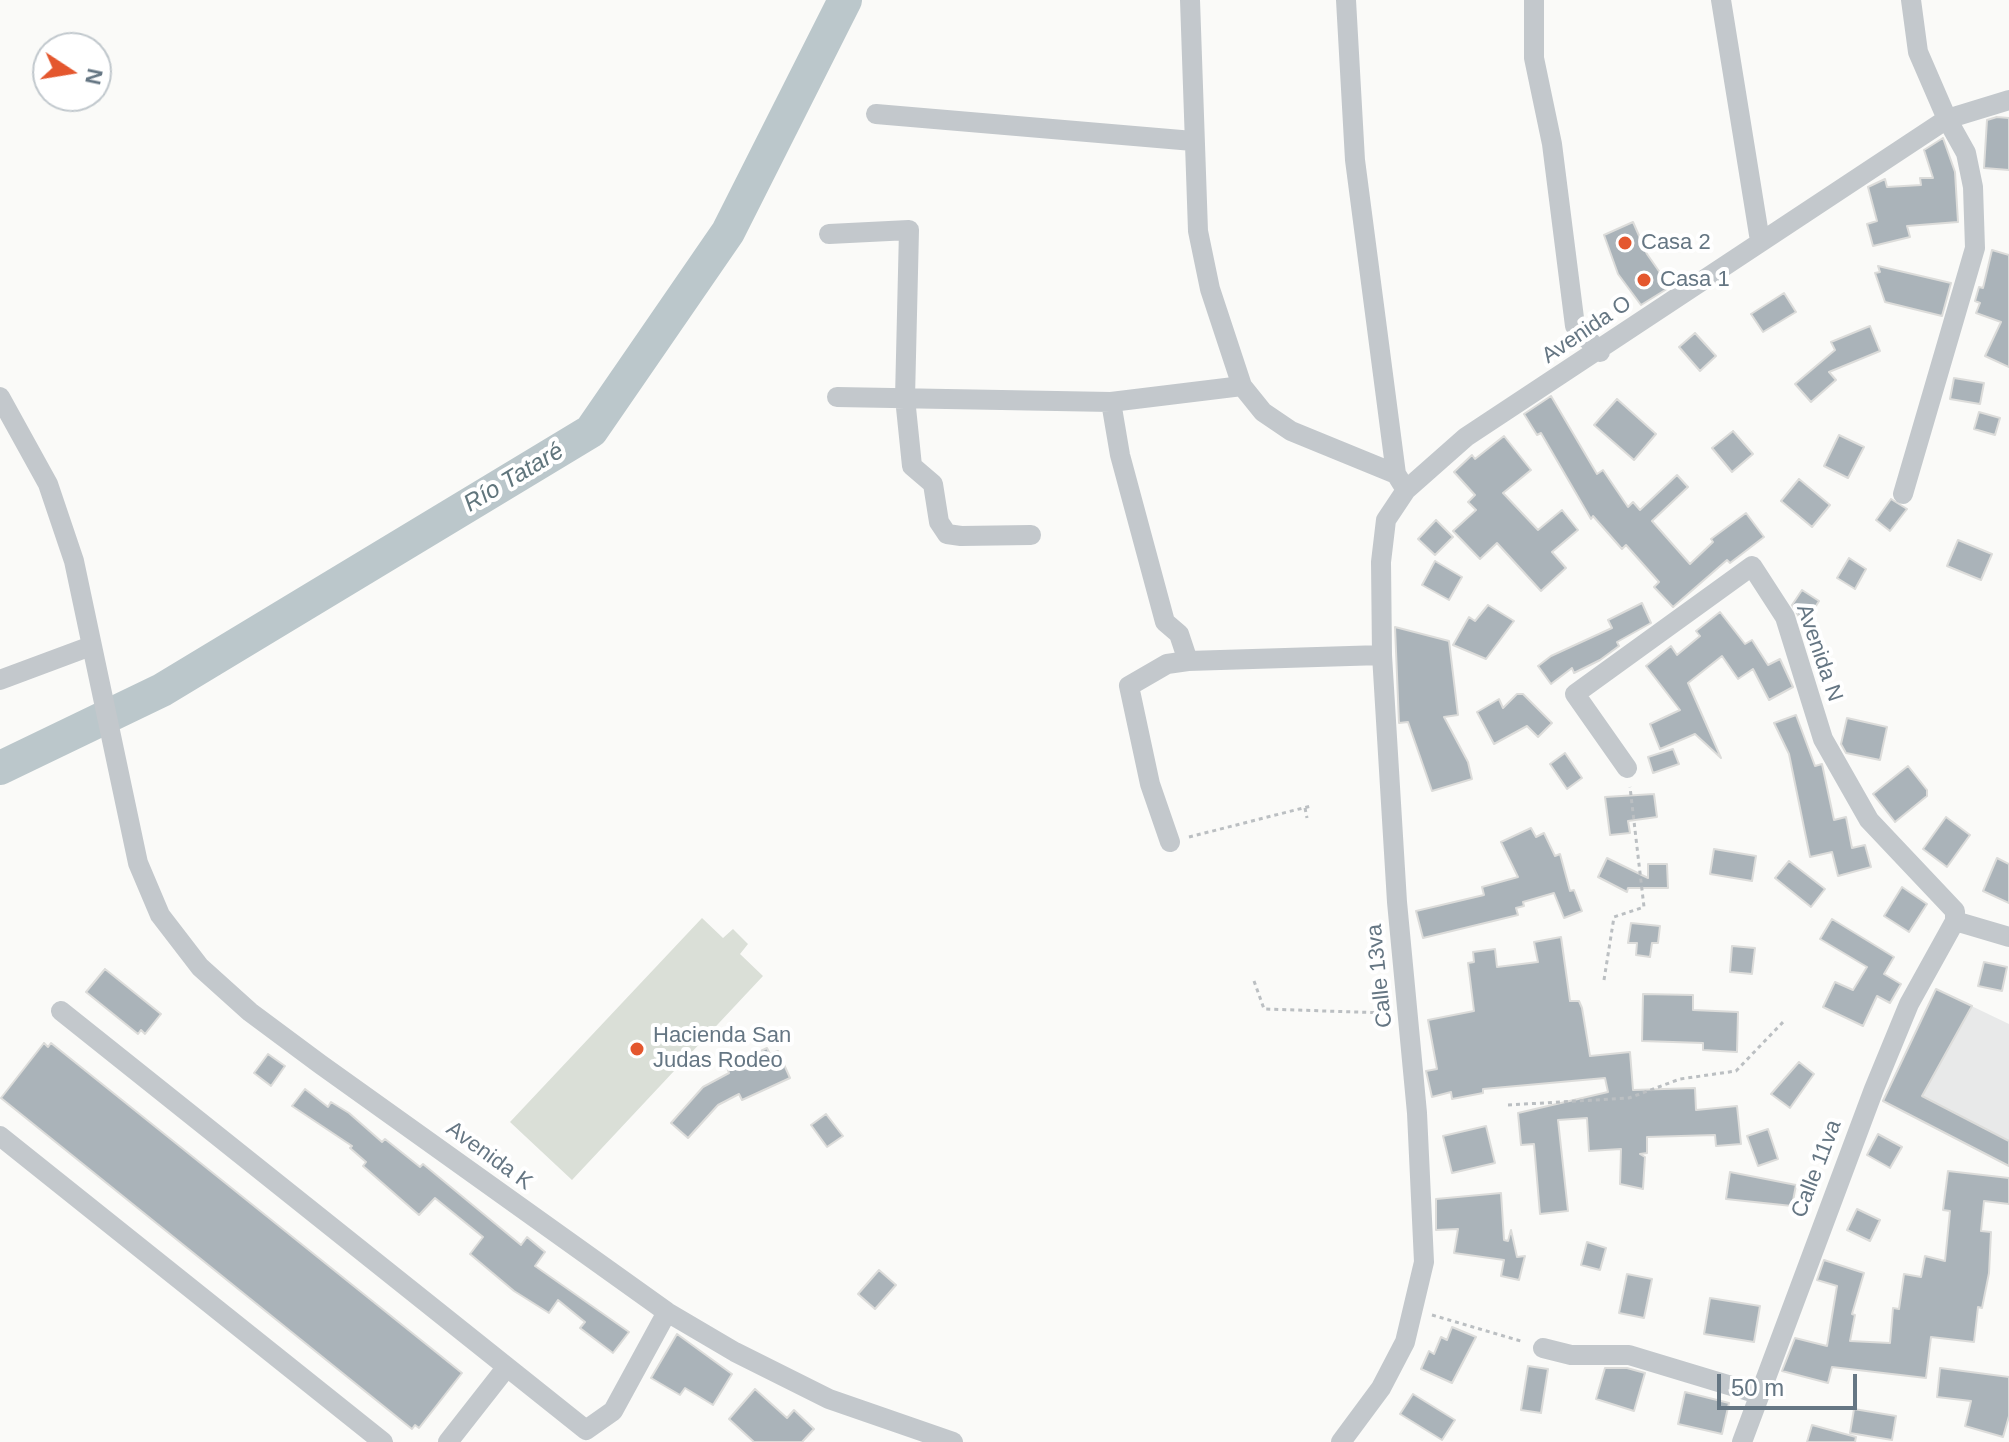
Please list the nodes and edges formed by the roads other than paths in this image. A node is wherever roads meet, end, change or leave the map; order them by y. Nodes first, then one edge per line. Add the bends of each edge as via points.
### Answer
1 (1190, 0) edge
2 (1346, 0) edge
3 (1534, 0) edge
4 (1721, 0) edge
5 (1911, 0) edge
6 (2009, 100) edge
7 (876, 114) dead end
8 (1947, 119) junction
9 (1193, 141) junction
10 (829, 234) dead end
11 (1760, 241) junction
12 (1600, 352) junction
13 (1242, 386) junction
14 (0, 397) edge
15 (837, 397) dead end
16 (905, 398) junction
17 (1111, 402) junction
18 (1401, 482) junction
19 (1903, 494) dead end
20 (1031, 535) dead end
21 (91, 646) junction
22 (1382, 655) junction
23 (1188, 661) junction
24 (0, 680) edge
25 (1627, 768) road end
26 (1170, 842) road end
27 (1955, 921) junction
28 (2009, 937) edge
29 (61, 1011) dead end
30 (0, 1136) edge
31 (667, 1312) junction
32 (1543, 1348) road end
33 (506, 1368) junction
34 (1758, 1394) junction
35 (383, 1442) edge
36 (448, 1442) edge
37 (953, 1442) edge
38 (1341, 1442) edge
39 (1742, 1442) edge

1 - 9 street
2 - 18 street via 1355,160
3 - 12 street via 1534,58 1552,144 1575,326
4 - 11 street
5 - 8 street via 1918,52
6 - 8 street, Avenida O
7 - 9 street
8 - 11 street, Avenida O
8 - 19 street via 1966,153 1975,248
9 - 13 street via 1198,231 1210,289
10 - 16 street via 909,230
11 - 12 street, Avenida O
12 - 18 street, Avenida O
13 - 17 street
13 - 18 street via 1263,412 1291,431
14 - 21 street, Avenida K via 48,484 74,561
15 - 16 street
16 - 17 street
16 - 20 street via 912,466 933,484 939,522 947,534
17 - 23 street via 1165,622 1179,634
18 - 22 street, Calle 13va via 1386,520 1381,562
21 - 24 street
21 - 31 street, Avenida K via 138,863 160,915 200,967 297,1047
22 - 23 street
22 - 38 street, Calle 13va via 1424,1262 1405,1342 1381,1388
23 - 26 street via 1167,664 1129,686 1150,784
25 - 27 street, Avenida N via 1575,694 1752,566 1785,617 1823,739 1869,820 1955,911
27 - 28 street
27 - 34 street, Calle 11va via 1909,1004 1879,1075
29 - 33 street
30 - 35 street
31 - 33 street via 613,1411 586,1430
31 - 37 street, Avenida K via 829,1399
32 - 34 street via 1571,1355 1629,1355
33 - 36 street
34 - 39 street, Calle 11va

